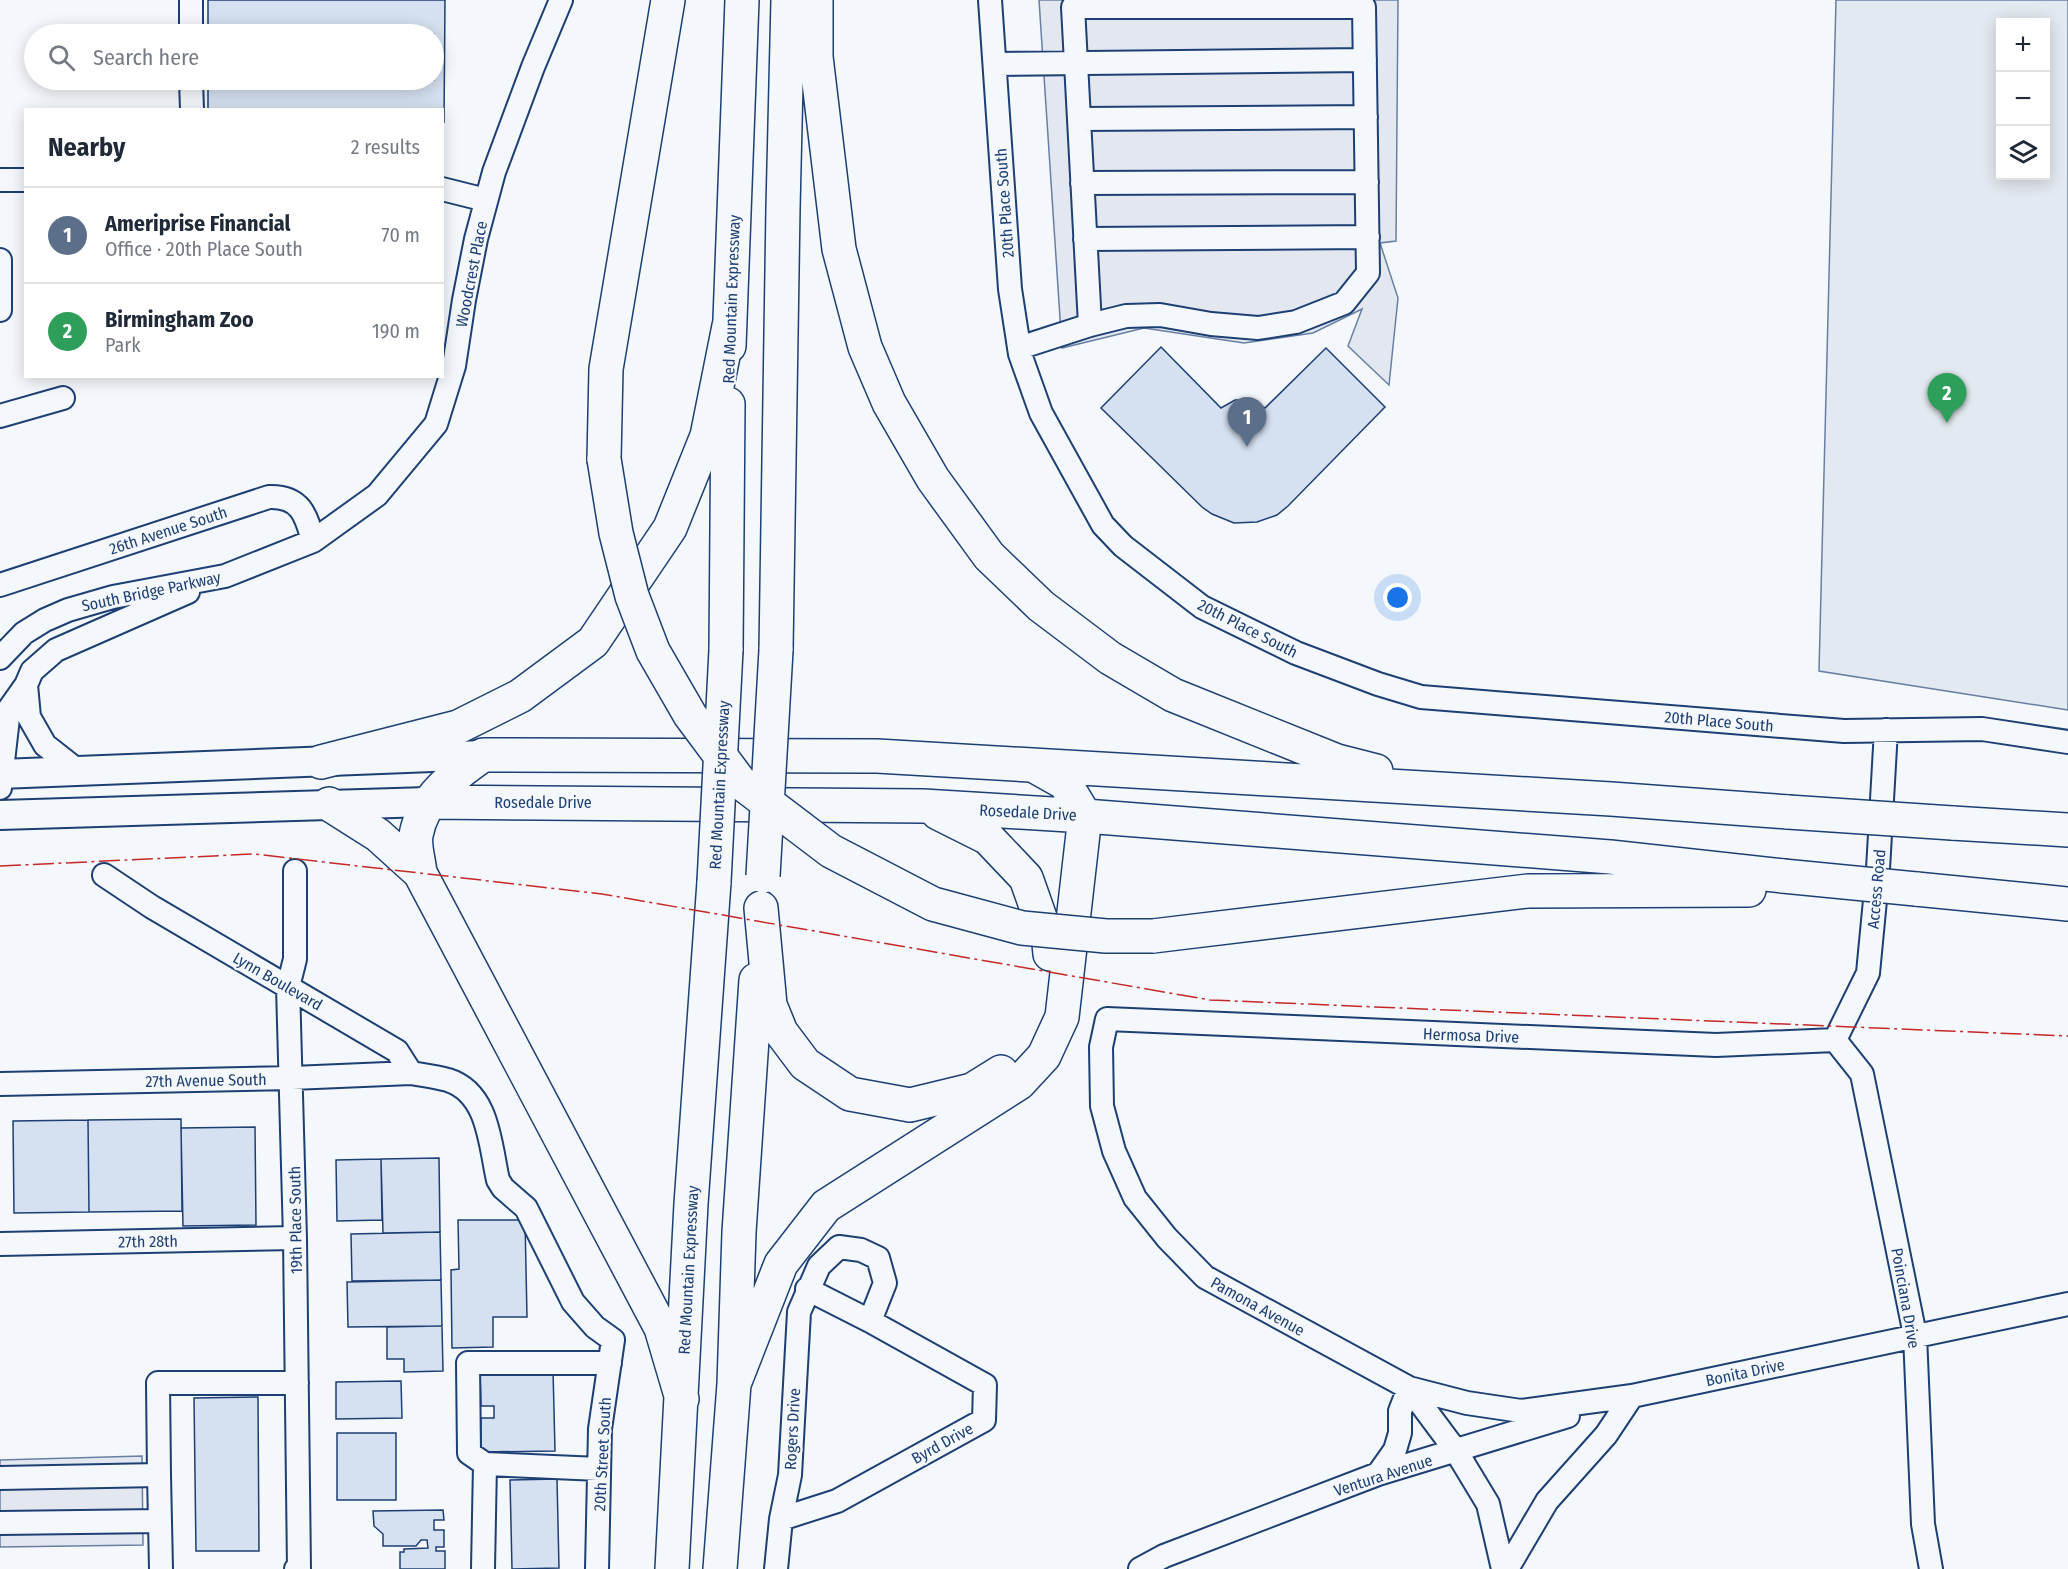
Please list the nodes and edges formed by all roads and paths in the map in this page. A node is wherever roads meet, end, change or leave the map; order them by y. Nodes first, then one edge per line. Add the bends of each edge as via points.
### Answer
1 (190, 0) edge
2 (561, 0) edge
3 (668, 0) edge
4 (742, 0) edge
5 (788, 0) edge
6 (816, 0) edge
7 (990, 0) edge
8 (191, 24) edge
9 (1365, 60) junction
10 (1076, 62) junction
11 (995, 64) junction
12 (191, 90) edge
13 (192, 108) edge
14 (1366, 117) junction
15 (1079, 119) junction
16 (0, 180) edge
17 (24, 180) edge
18 (1367, 182) junction
19 (1082, 183) junction
20 (444, 190) edge
21 (486, 200) junction
22 (1368, 237) junction
23 (1085, 239) junction
24 (0, 260) edge
25 (0, 310) edge
26 (1090, 325) junction
27 (729, 326) junction
28 (1019, 348) junction
29 (63, 398) dead end
30 (0, 416) edge
31 (313, 541) junction
32 (225, 576) junction
33 (0, 585) edge
34 (0, 658) edge
35 (26, 686) junction
36 (1886, 730) junction
37 (2068, 742) edge
38 (483, 755) junction
39 (321, 762) junction
40 (1034, 765) junction
41 (78, 771) junction
42 (1, 779) edge
43 (1457, 790) junction
44 (428, 802) junction
45 (329, 804) junction
46 (923, 806) junction
47 (0, 815) edge
48 (1085, 816) junction
49 (2068, 830) edge
50 (295, 871) dead end
51 (420, 873) junction
52 (104, 875) dead end
53 (1783, 883) junction
54 (762, 892) junction
55 (2010, 900) junction
56 (2068, 904) edge
57 (2068, 914) edge
58 (288, 987) junction
59 (1107, 1019) joint
60 (1834, 1040) junction
61 (411, 1073) junction
62 (292, 1078) junction
63 (0, 1084) edge
64 (295, 1238) junction
65 (0, 1244) edge
66 (807, 1290) junction
67 (2068, 1304) edge
68 (870, 1321) junction
69 (1915, 1335) junction
70 (610, 1363) junction
71 (297, 1383) junction
72 (734, 1384) junction
73 (1408, 1388) junction
74 (1632, 1396) junction
75 (682, 1399) junction
76 (1456, 1451) junction
77 (485, 1464) junction
78 (599, 1469) junction
79 (1378, 1474) junction
80 (159, 1475) junction
81 (0, 1478) edge
82 (781, 1519) junction
83 (160, 1521) junction
84 (0, 1523) edge
85 (161, 1569) edge
86 (297, 1569) edge
87 (483, 1569) edge
88 (597, 1569) edge
89 (672, 1569) edge
90 (720, 1569) edge
91 (776, 1569) edge
92 (1140, 1569) edge
93 (1505, 1569) edge
94 (1931, 1569) edge

1 - 8 street
2 - 21 street, Woodcrest Place
3 - 53 highway, bridge via 606,369 604,459 616,533 632,596 653,651 690,715 740,782 831,851 933,904 1022,928 1153,936 1528,891
4 - 27 highway, Red Mountain Expressway
5 - 54 highway, bridge via 776,650
6 - 43 highway via 816,57 839,249 865,347 889,403 933,479 989,556 1041,606 1110,658 1173,696 1337,761
7 - 11 street, 20th Place South
9 - 10 street
9 - 10 street via 1364,7 1073,7
9 - 14 street
10 - 11 street
10 - 15 street
11 - 28 street, 20th Place South via 1010,289
12 - 13 street
14 - 15 street
14 - 18 street
15 - 19 street
16 - 17 street
18 - 19 street
18 - 22 street
19 - 23 street
20 - 21 street
21 - 31 street, Woodcrest Place via 454,366 436,424 377,495
22 - 23 street
22 - 26 street via 1368,273 1344,303 1296,322 1258,328 1160,315 1126,316
23 - 26 street
24 - 25 street
26 - 28 street
27 - 39 highway via 707,436 670,528 593,642 519,696 458,727
27 - 75 highway, Red Mountain Expressway, bridge via 726,650
28 - 36 street, 20th Place South via 1041,413 1103,525 1123,546 1202,607 1296,653 1421,696 1844,731
29 - 30 street
31 - 32 street, South Bridge Parkway
31 - 33 street, 26th Avenue South via 296,502 268,497
32 - 34 street, South Bridge Parkway via 113,597 68,610 24,633
32 - 35 street via 56,650 32,671
35 - 41 street via 29,717 45,745
35 - 42 street via 9,709
36 - 37 street, 20th Place South via 1982,729
36 - 60 street, Access Road via 1868,973
38 - 39 main road
38 - 40 highway via 877,756
38 - 44 highway via 453,775
39 - 41 main road
40 - 43 highway
40 - 48 highway via 1065,783
41 - 42 main road
43 - 49 highway, bridge
44 - 45 main road, Rosedale Drive
44 - 46 highway, Rosedale Drive
44 - 51 highway via 416,837
45 - 47 main road, Rosedale Drive
45 - 51 highway via 378,835
46 - 48 highway, Rosedale Drive
46 - 54 highway via 988,838 1026,878 1049,943 1052,973 1041,1014 1023,1050 1000,1073 972,1090 910,1105 850,1094 805,1064 781,1032 770,1005
48 - 53 highway, Rosedale Drive via 1610,857
48 - 72 highway via 1062,1017 1044,1056 1020,1083 826,1206 781,1264
50 - 58 street, 19th Place South via 295,958
51 - 75 highway via 661,1328
52 - 58 street, Lynn Boulevard
53 - 55 highway, bridge via 1931,891
54 - 72 highway via 739,1232
55 - 56 highway
55 - 57 highway
58 - 61 street, Lynn Boulevard via 397,1051
58 - 62 street, 19th Place South
59 - 60 street, Hermosa Drive via 1716,1046
59 - 73 street, Pamona Avenue via 1101,1047 1102,1106 1114,1151 1135,1198 1167,1238 1205,1277
60 - 69 street, Poinciana Drive via 1862,1074
61 - 62 street, 27th Avenue South
61 - 70 street, 20th Street South via 450,1081 467,1092 479,1107 498,1180 526,1208 573,1302 613,1340
62 - 63 street, 27th Avenue South
62 - 64 street, 19th Place South
64 - 65 street, 27th 28th
64 - 71 street, 19th Place South
66 - 68 street, Byrd Drive
66 - 68 street via 819,1266 838,1247 861,1250 878,1258 885,1283
66 - 82 street, Rogers Drive via 799,1312 790,1475
67 - 69 street, Bonita Drive
68 - 82 street, Byrd Drive via 985,1385 984,1420 837,1501
69 - 74 street, Bonita Drive
69 - 94 street, Poinciana Drive via 1923,1524
70 - 77 street via 468,1363 469,1453
70 - 78 street, 20th Street South via 600,1429
71 - 80 street via 158,1383
71 - 86 street, 19th Place South
72 - 90 highway
73 - 74 street, Pamona Avenue via 1521,1412
73 - 76 street, Pamona Avenue
73 - 79 street via 1395,1450
74 - 76 street, Ventura Avenue
74 - 93 street via 1606,1435 1547,1501
75 - 89 highway, Red Mountain Expressway
76 - 79 street, Ventura Avenue
76 - 93 street via 1488,1504
77 - 78 street
77 - 87 street
78 - 88 street, 20th Street South
79 - 92 street, Ventura Avenue via 1164,1556
80 - 81 street
80 - 83 street
82 - 91 street, Rogers Drive
83 - 84 street
83 - 85 street

